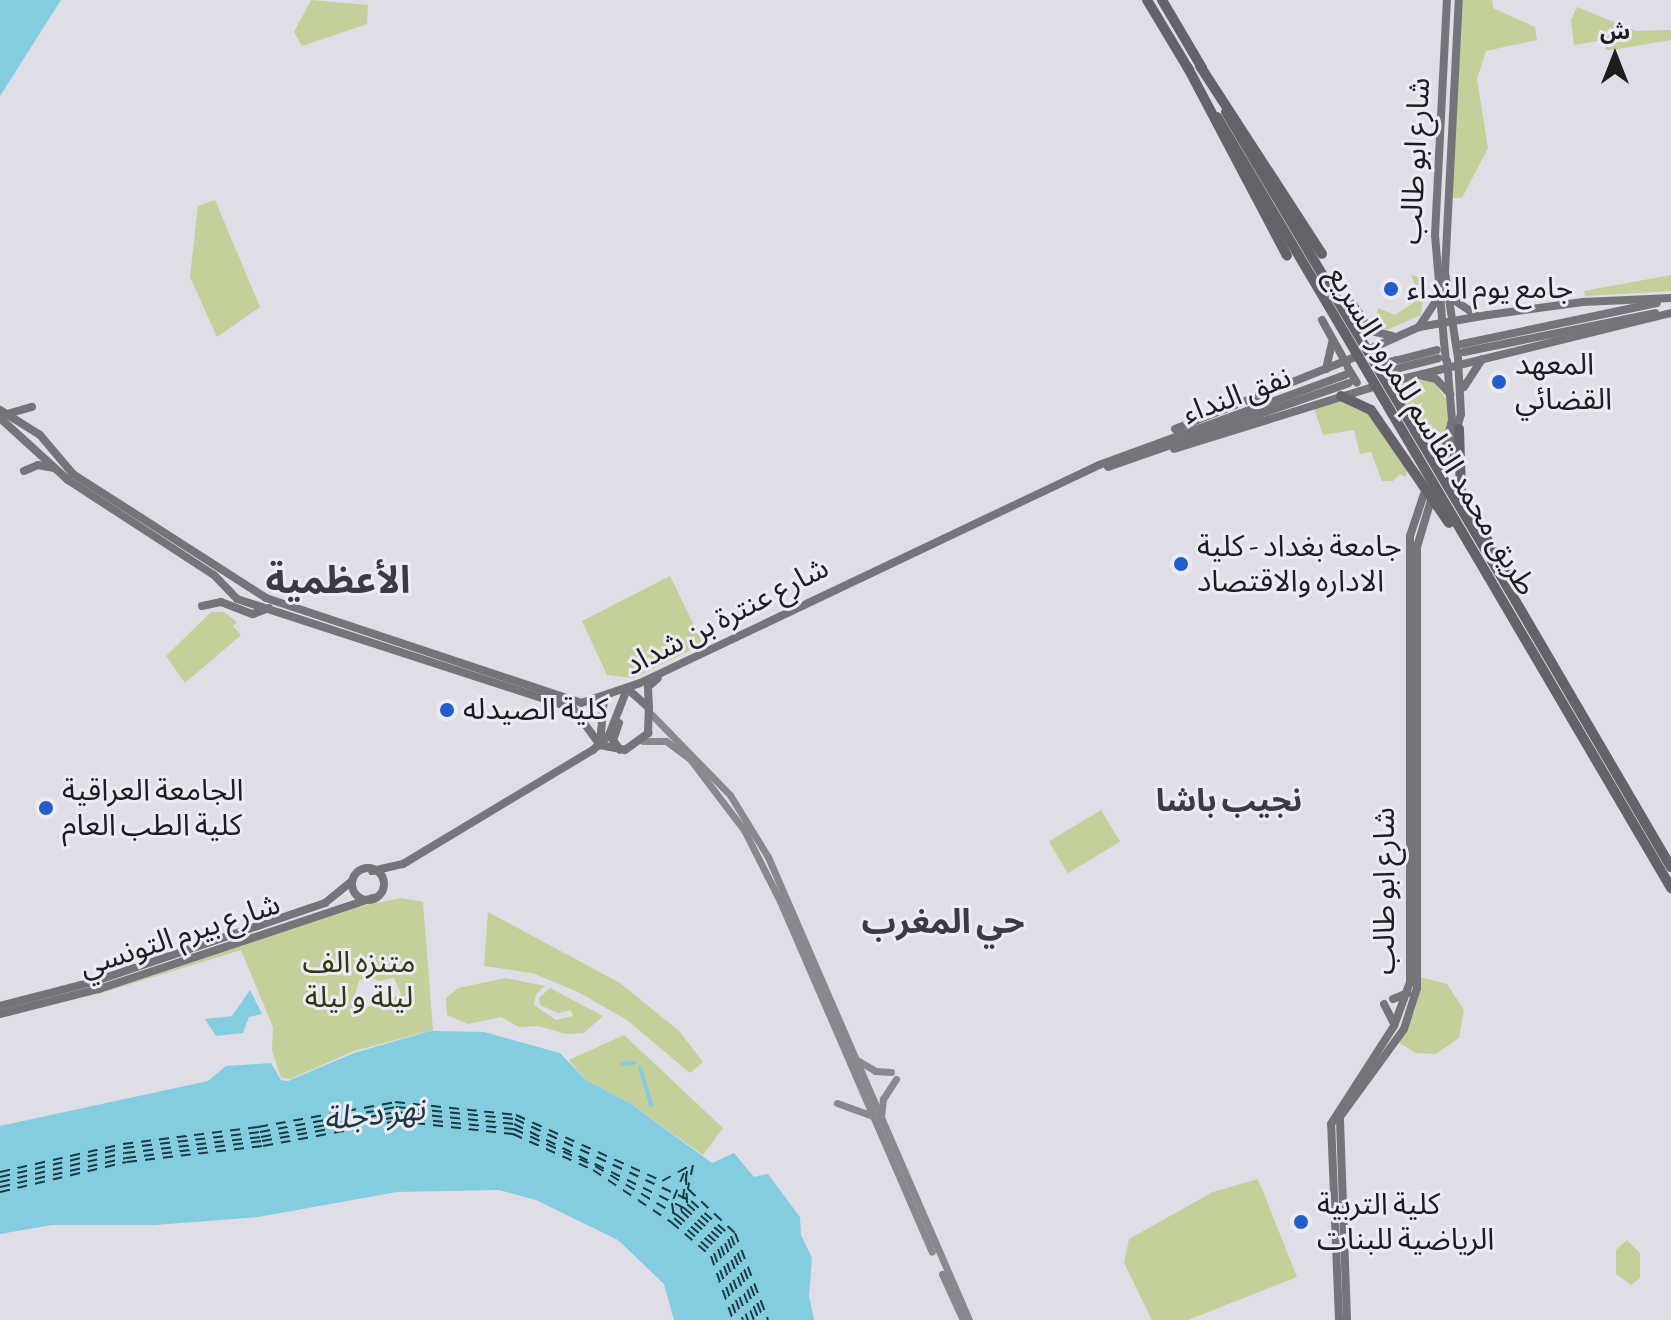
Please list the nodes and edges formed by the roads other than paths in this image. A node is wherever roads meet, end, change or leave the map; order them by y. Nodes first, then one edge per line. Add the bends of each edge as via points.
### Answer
1 (1147, 0) edge
2 (1162, 0) edge
3 (1447, 0) edge
4 (1459, 0) edge
5 (1200, 66) junction
6 (1188, 68) junction
7 (1222, 114) junction
8 (1322, 254) dead end
9 (1287, 256) dead end
10 (1448, 295) junction
11 (1438, 298) junction
12 (1671, 299) edge
13 (1353, 304) dead end
14 (1671, 312) edge
15 (1488, 315) junction
16 (1322, 320) dead end
17 (1452, 322) junction
18 (1441, 323) junction
19 (1419, 327) junction
20 (1396, 335) junction
21 (1331, 337) junction
22 (1370, 349) dead end
23 (1459, 351) junction
24 (1355, 357) dead end
25 (1486, 357) junction
26 (1442, 358) junction
27 (1326, 369) junction
28 (1382, 369) dead end
29 (1355, 376) junction
30 (1407, 377) junction
31 (1390, 382) dead end
32 (1373, 387) dead end
33 (1462, 391) junction
34 (1341, 396) junction
35 (1451, 397) junction
36 (32, 407) dead end
37 (1371, 410) junction
38 (1, 414) edge
39 (1459, 429) junction
40 (35, 431) junction
41 (44, 439) junction
42 (33, 443) junction
43 (1140, 451) junction
44 (57, 470) junction
45 (24, 471) dead end
46 (1489, 575) junction
47 (202, 606) dead end
48 (270, 607) junction
49 (1563, 682) junction
50 (627, 689) junction
51 (604, 698) junction
52 (623, 702) junction
53 (650, 711) junction
54 (643, 741) junction
55 (600, 745) junction
56 (620, 750) junction
57 (1671, 867) edge
58 (372, 871) junction
59 (351, 882) junction
60 (1671, 888) edge
61 (373, 898) junction
62 (1408, 993) junction
63 (1415, 1002) junction
64 (0, 1006) edge
65 (1404, 1008) junction
66 (0, 1014) edge
67 (1394, 1026) junction
68 (855, 1059) junction
69 (1372, 1073) junction
70 (863, 1088) junction
71 (837, 1103) dead end
72 (876, 1118) junction
73 (1334, 1267) junction
74 (1347, 1316) edge
75 (963, 1320) edge
76 (969, 1320) edge
77 (1339, 1320) edge

1 - 6 highway, طريق محمد القاسم للمرور السريع
2 - 5 highway, طريق محمد القاسم للمرور السريع
3 - 11 main road, شارع ابو طالب via 1435,235
4 - 10 main road, شارع ابو طالب
5 - 7 highway, طريق محمد القاسم للمرور السريع
5 - 8 highway
6 - 7 highway, طريق محمد القاسم للمرور السريع
6 - 9 highway
7 - 46 highway, طريق محمد القاسم للمرور السريع, bridge
10 - 15 main road via 1464,311
10 - 17 main road, شارع ابو طالب
11 - 18 main road, شارع ابو طالب
11 - 19 main road
12 - 15 main road via 1583,302
12 - 23 main road
13 - 20 main road via 1371,331
14 - 23 main road
14 - 25 main road
15 - 17 main road
16 - 21 main road
17 - 18 main road
17 - 23 main road, شارع ابو طالب
18 - 19 main road
18 - 26 main road, شارع ابو طالب, bridge
19 - 20 main road
20 - 22 main road
21 - 27 main road via 1333,352
21 - 29 main road
23 - 25 main road
23 - 26 main road
23 - 33 main road
24 - 29 main road
25 - 33 main road via 1475,364
26 - 28 main road
26 - 30 main road
26 - 35 main road
27 - 29 main road
27 - 43 main road via 1201,417
29 - 32 main road
29 - 34 main road
29 - 37 highway
29 - 43 main road, نفق النداء
30 - 31 main road
30 - 35 main road via 1436,379
33 - 39 main road
34 - 37 highway
34 - 43 main road via 1201,444
35 - 39 main road via 1442,470
36 - 38 main road
37 - 46 highway, bridge
38 - 40 main road
38 - 42 main road
39 - 49 highway via 1461,492 1552,652
40 - 41 main road
40 - 42 main road
41 - 42 main road
41 - 51 main road via 73,474 266,598 577,702
42 - 44 main road
43 - 50 main road, شارع عنترة بن شداد
43 - 53 main road, شارع عنترة بن شداد via 654,681 647,691
44 - 45 main road via 38,465
44 - 48 main road via 214,575 237,599
46 - 49 highway, طريق محمد القاسم للمرور السريع
46 - 60 highway, طريق محمد القاسم للمرور السريع
47 - 48 main road via 221,602 253,614
48 - 55 main road via 573,708
49 - 57 highway, طريق محمد القاسم للمرور السريع
50 - 51 main road
50 - 52 main road, شارع عنترة بن شداد
50 - 53 main road
51 - 55 main road
52 - 55 main road, شارع عنترة بن شداد
52 - 56 main road via 613,740
53 - 54 main road
53 - 68 main road via 716,778 751,827
54 - 56 main road
54 - 70 main road via 674,745 725,799 780,901
55 - 56 main road
55 - 58 main road via 403,864
58 - 59 main road via 357,873
58 - 61 main road via 386,884
59 - 61 main road via 357,895
59 - 64 main road, شارع بيرم التونسي via 325,903 93,982
61 - 66 main road, شارع بيرم التونسي via 99,989
62 - 63 main road, شارع ابو طالب via 1410,536 1431,491 1417,547
62 - 65 main road, شارع ابو طالب
62 - 67 main road via 1388,1002
63 - 65 main road
63 - 69 main road, شارع ابو طالب via 1404,1029
65 - 67 main road, شارع ابو طالب
65 - 69 main road
67 - 73 main road, شارع ابو طالب via 1331,1124
68 - 70 main road
68 - 72 main road via 893,1075
69 - 74 main road, شارع ابو طالب via 1338,1126
70 - 72 main road
71 - 72 main road
72 - 75 main road
72 - 76 main road
73 - 74 main road via 1340,1271
73 - 77 main road, شارع ابو طالب

